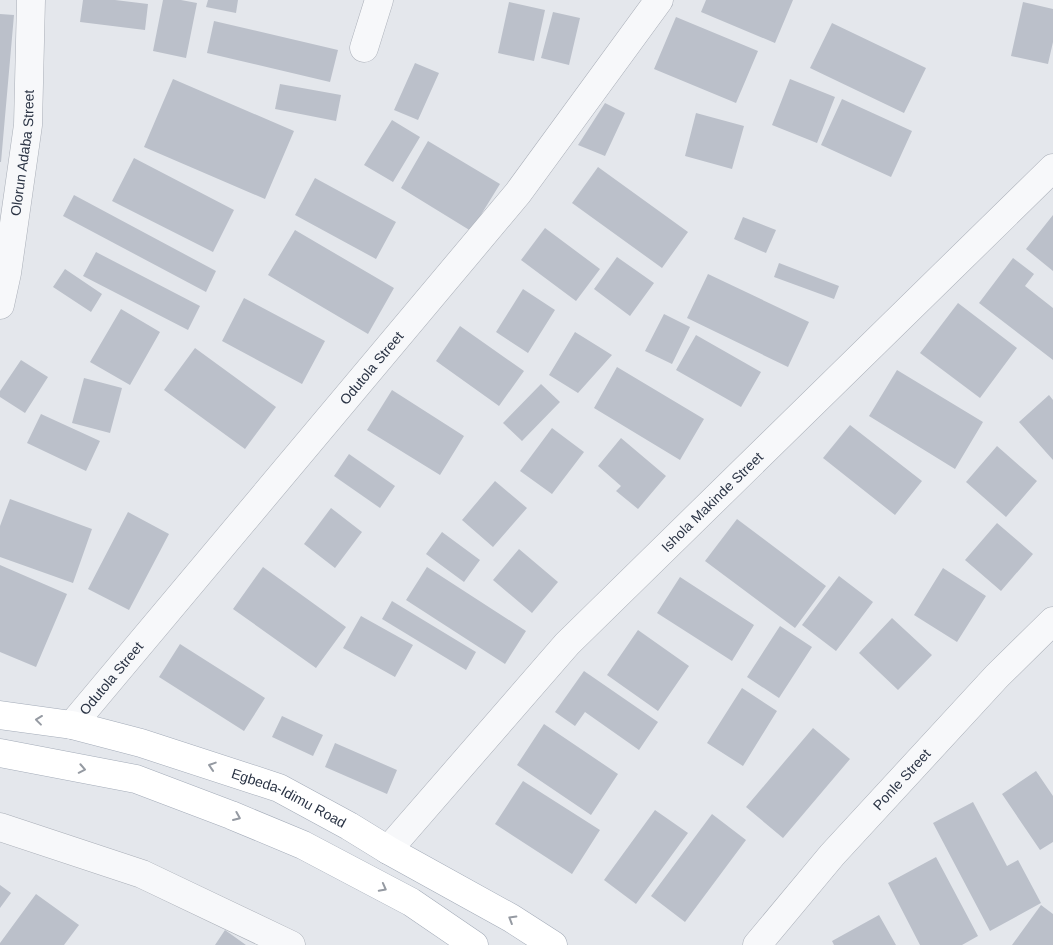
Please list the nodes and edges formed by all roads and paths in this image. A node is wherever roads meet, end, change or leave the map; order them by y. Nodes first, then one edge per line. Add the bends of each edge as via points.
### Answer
1 (31, 0) edge
2 (379, 0) edge
3 (658, 0) edge
4 (364, 48) dead end
5 (1053, 168) edge
6 (4, 272) edge
7 (0, 305) edge
8 (1053, 621) edge
9 (0, 715) edge
10 (72, 724) junction
11 (0, 753) edge
12 (0, 827) edge
13 (388, 850) junction
14 (291, 945) edge
15 (474, 945) edge
16 (554, 945) edge
17 (757, 945) edge

1 - 6 street, Olorun Adaba Street via 28,125
2 - 4 street
3 - 10 street, Odutola Street via 518,193
5 - 13 street, Ishola Makinde Street via 567,644
6 - 7 street, Olorun Adaba Street
8 - 17 street, Ponle Street via 997,676 839,848
10 -> 9 main road, Egbeda-Idimu Road
13 -> 10 main road, Egbeda-Idimu Road via 279,788
11 -> 15 main road via 136,779 231,814 303,845 411,902
12 - 14 street via 142,874
16 -> 13 main road, Egbeda-Idimu Road

